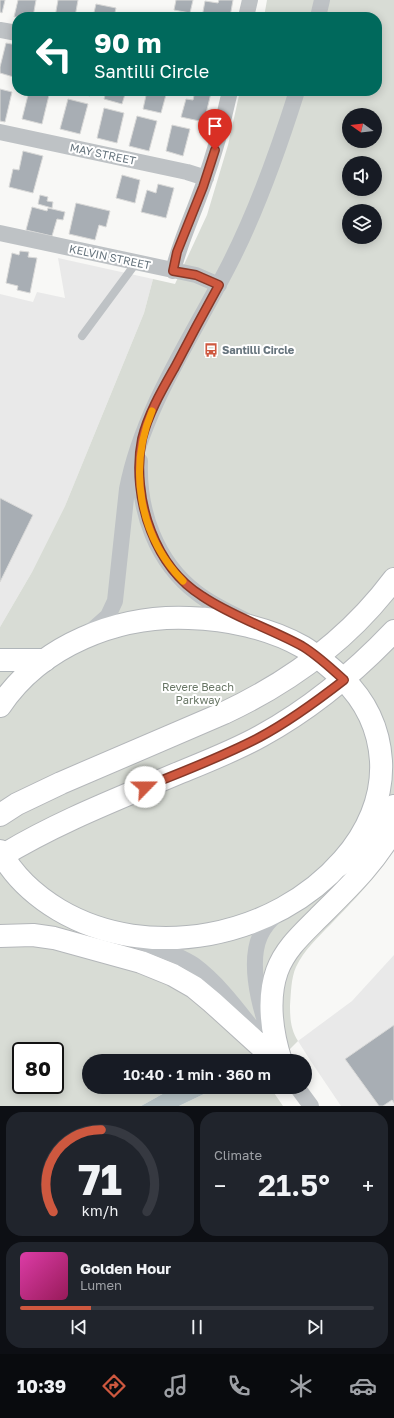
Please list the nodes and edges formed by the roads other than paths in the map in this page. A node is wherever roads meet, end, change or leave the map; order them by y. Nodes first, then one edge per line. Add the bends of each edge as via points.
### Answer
1 (250, 0) edge
2 (322, 0) edge
3 (247, 12) edge
4 (319, 12) edge
5 (0, 30) edge
6 (12, 33) edge
7 (229, 96) edge
8 (295, 96) edge
9 (0, 132) edge
10 (206, 178) junction
11 (0, 233) edge
12 (136, 263) junction
13 (173, 271) junction
14 (219, 285) junction
15 (82, 336) dead end
16 (145, 430) junction
17 (394, 579) edge
18 (394, 631) edge
19 (279, 635) junction
20 (81, 639) junction
21 (317, 657) junction
22 (0, 660) edge
23 (45, 660) junction
24 (344, 680) junction
25 (0, 706) edge
26 (394, 806) edge
27 (0, 815) edge
28 (394, 828) edge
29 (1, 855) edge
30 (338, 866) junction
31 (283, 908) junction
32 (108, 931) junction
33 (0, 936) edge
34 (271, 1054) edge
35 (273, 1054) edge
36 (276, 1054) edge
37 (278, 1054) edge
38 (303, 1094) edge
39 (311, 1106) edge

1 - 3 street
2 - 4 street
5 - 6 street
7 - 10 street
8 - 14 street via 242,239
9 - 10 street, MAY STREET
10 - 13 street via 177,252
11 - 12 street, KELVIN STREET
12 - 13 street, KELVIN STREET
12 - 15 lane
13 - 14 street, KELVIN STREET via 196,275
14 - 16 street via 164,386
16 - 19 street via 139,466 142,499 148,525 164,558 201,596
16 - 20 street via 127,489 115,601 108,616
17 - 21 main road via 358,621
18 - 24 main road
19 - 20 main road via 231,623 183,618 129,623
19 - 21 main road
20 - 23 main road
21 - 24 main road
21 - 27 main road via 251,700 61,783
22 - 23 main road
23 - 25 main road via 17,684
24 - 29 main road via 298,715 261,737 75,817
24 - 30 main road via 359,696 370,715 379,746 381,768 377,800 369,823 356,845
26 - 30 main road via 368,839
28 - 37 main road via 369,865 293,944 280,964 275,979 272,1011
29 - 32 main road via 27,888 46,902 80,921
30 - 31 main road via 306,894
31 - 32 main road via 227,931 198,936 152,938
31 - 36 street via 262,931 255,959 262,1012
32 - 35 street via 176,955 200,970 225,995
33 - 34 main road via 28,934 54,938 141,962 173,974 194,987
38 - 39 street

